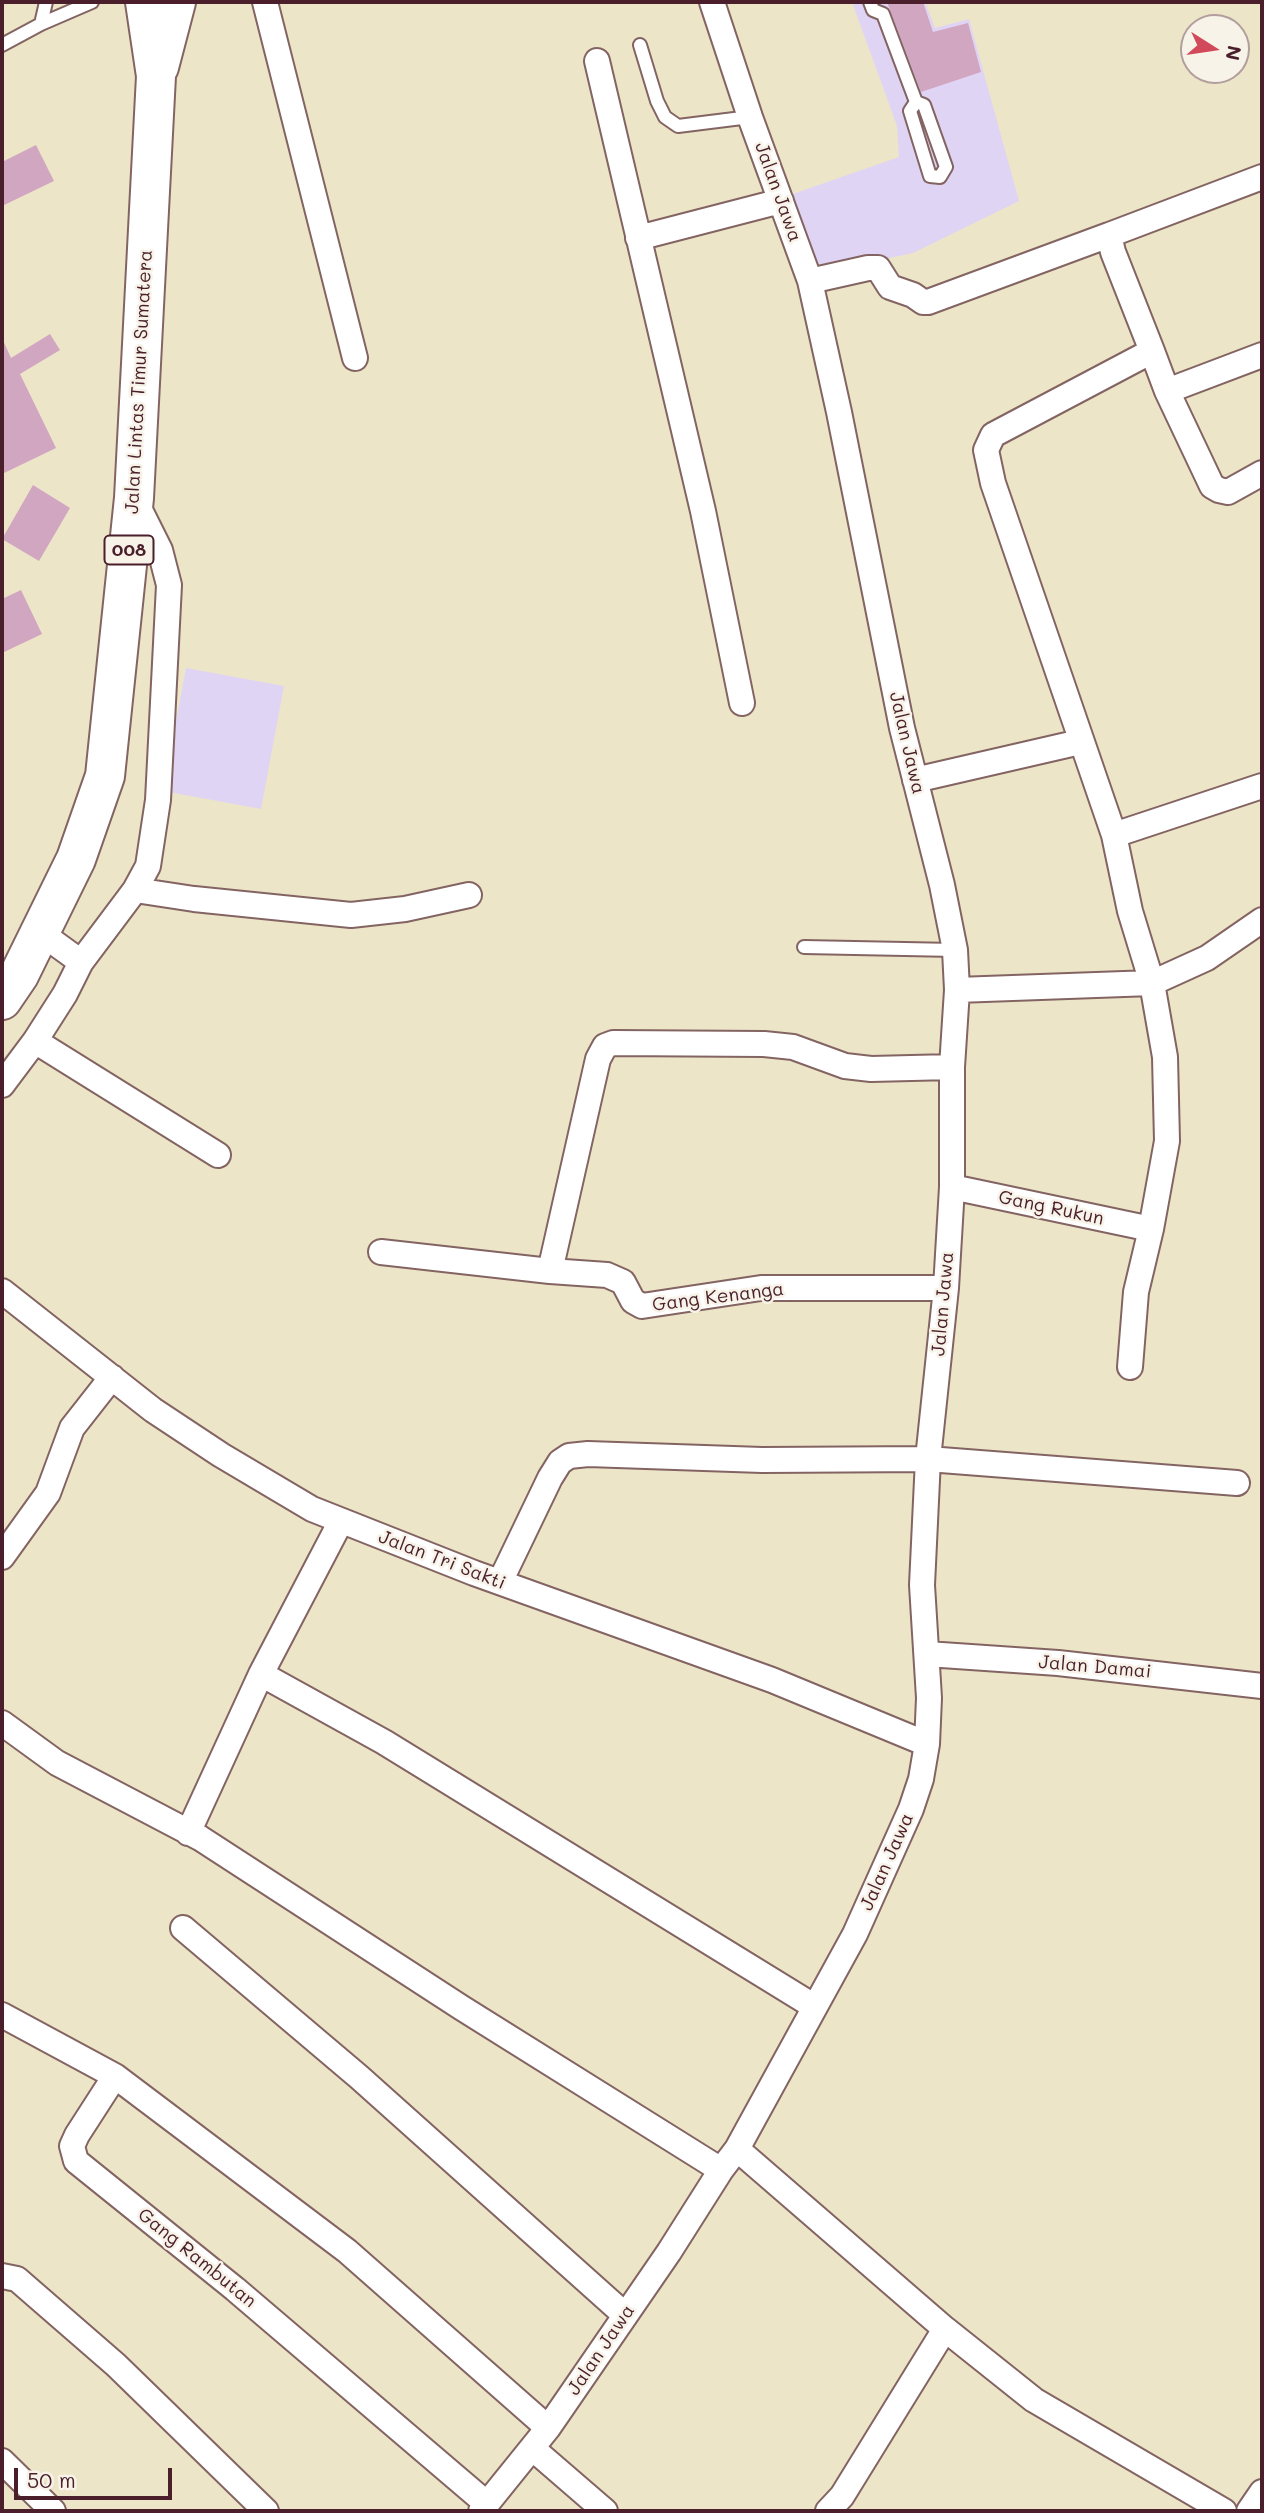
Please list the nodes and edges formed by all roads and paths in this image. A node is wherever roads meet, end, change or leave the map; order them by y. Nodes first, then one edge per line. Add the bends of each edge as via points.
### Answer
1 (46, 2) edge
2 (92, 2) edge
3 (145, 2) edge
4 (176, 2) edge
5 (265, 2) edge
6 (712, 2) edge
7 (870, 2) edge
8 (41, 24) junction
9 (2, 45) edge
10 (640, 45) dead end
11 (597, 61) dead end
12 (156, 76) junction
13 (916, 102) junction
14 (750, 117) junction
15 (1262, 177) edge
16 (781, 201) junction
17 (1109, 234) junction
18 (638, 238) junction
19 (810, 281) junction
20 (1152, 351) junction
21 (1262, 355) edge
22 (355, 358) dead end
23 (1167, 391) junction
24 (1262, 473) edge
25 (134, 498) junction
26 (742, 703) dead end
27 (1080, 742) junction
28 (915, 780) junction
29 (1262, 786) edge
30 (1114, 835) junction
31 (135, 890) junction
32 (469, 895) dead end
33 (1262, 920) edge
34 (41, 933) junction
35 (804, 947) dead end
36 (955, 950) junction
37 (81, 962) junction
38 (1152, 983) junction
39 (957, 990) junction
40 (2, 1000) edge
41 (35, 1041) junction
42 (952, 1067) junction
43 (2, 1085) edge
44 (218, 1155) dead end
45 (952, 1187) junction
46 (1151, 1229) junction
47 (381, 1252) dead end
48 (550, 1271) junction
49 (946, 1288) junction
50 (2, 1292) edge
51 (1130, 1367) dead end
52 (112, 1377) junction
53 (928, 1459) junction
54 (1237, 1483) dead end
55 (341, 1521) junction
56 (2, 1557) edge
57 (500, 1582) junction
58 (927, 1654) junction
59 (261, 1674) junction
60 (1262, 1686) edge
61 (2, 1723) edge
62 (927, 1744) junction
63 (188, 1833) junction
64 (183, 1928) dead end
65 (815, 2007) junction
66 (2, 2015) edge
67 (115, 2076) junction
68 (737, 2149) junction
69 (720, 2170) junction
70 (2, 2276) edge
71 (625, 2315) junction
72 (945, 2329) junction
73 (548, 2428) junction
74 (532, 2448) junction
75 (2, 2461) edge
76 (1262, 2492) edge
77 (484, 2508) edge
78 (53, 2511) edge
79 (266, 2511) edge
80 (605, 2511) edge
81 (828, 2511) edge
82 (1224, 2511) edge
83 (1250, 2511) edge

1 - 8 lane
2 - 8 lane
3 - 12 highway, 008
4 - 12 highway, 008
5 - 22 street
6 - 14 street, Jalan Jawa
7 - 13 lane via 873,10 883,14
8 - 9 lane
10 - 14 lane via 657,101 678,126
11 - 18 street
12 - 25 highway, Jalan Lintas Timur Sumatera / 008
13 - 13 lane via 924,105 946,167 940,177 930,176 910,111
14 - 16 street, Jalan Jawa
15 - 17 street
16 - 18 street
16 - 19 street, Jalan Jawa
17 - 19 street via 928,302 890,287 878,268
17 - 20 street
18 - 26 street via 703,511
19 - 28 street, Jalan Jawa
20 - 23 street
20 - 27 street via 993,436 986,450
21 - 23 street
23 - 24 street via 1212,486 1228,492
25 - 31 street via 160,550 169,585 158,800 148,866
25 - 34 highway, Jalan Lintas Timur Sumatera / 008 via 105,776 76,859
27 - 28 street
27 - 30 street
28 - 36 street, Jalan Jawa
29 - 30 street
30 - 38 street
31 - 32 street via 351,915
31 - 37 street
33 - 38 street via 1207,958
34 - 37 street
34 - 40 highway, Jalan Lintas Timur Sumatera / 008
35 - 36 lane
36 - 39 street, Jalan Jawa
37 - 41 street
38 - 39 street
38 - 46 street via 1165,1057 1167,1141
39 - 42 street, Jalan Jawa
41 - 43 street
41 - 44 street
42 - 45 street, Jalan Jawa
42 - 48 street via 845,1066 793,1046 764,1044 605,1046 598,1059
45 - 46 street, Gang Rukun
45 - 49 street, Jalan Jawa
46 - 51 street via 1136,1292
47 - 48 street, Gang Kenanga
48 - 49 street, Gang Kenanga via 616,1278 642,1306 761,1288
49 - 53 street, Jalan Jawa
50 - 52 street, Jalan Tri Sakti
52 - 55 street, Jalan Tri Sakti via 221,1455
52 - 56 street via 72,1428 48,1493
53 - 54 street
53 - 57 street via 569,1456 550,1478
53 - 58 street, Jalan Jawa via 922,1585
55 - 57 street, Jalan Tri Sakti
55 - 59 street
57 - 62 street, Jalan Tri Sakti via 772,1680
58 - 60 street, Jalan Damai
58 - 62 street, Jalan Jawa
59 - 63 street
59 - 65 street via 384,1742
61 - 63 street via 57,1763
62 - 65 street, Jalan Jawa via 911,1809 855,1934
63 - 69 street
64 - 71 street via 359,2077
65 - 68 street, Jalan Jawa
66 - 67 street
67 - 73 street via 347,2251
67 - 77 street, Gang Rambutan via 77,2134 72,2147 76,2161 235,2289
68 - 69 street, Jalan Jawa
68 - 72 street
69 - 71 street, Jalan Jawa
70 - 79 street via 17,2279 116,2365
71 - 73 street, Jalan Jawa
72 - 81 street via 842,2496
72 - 82 street via 1034,2400
73 - 74 street, Jalan Jawa
74 - 77 street, Jalan Jawa
74 - 80 street
75 - 78 street
76 - 83 street

